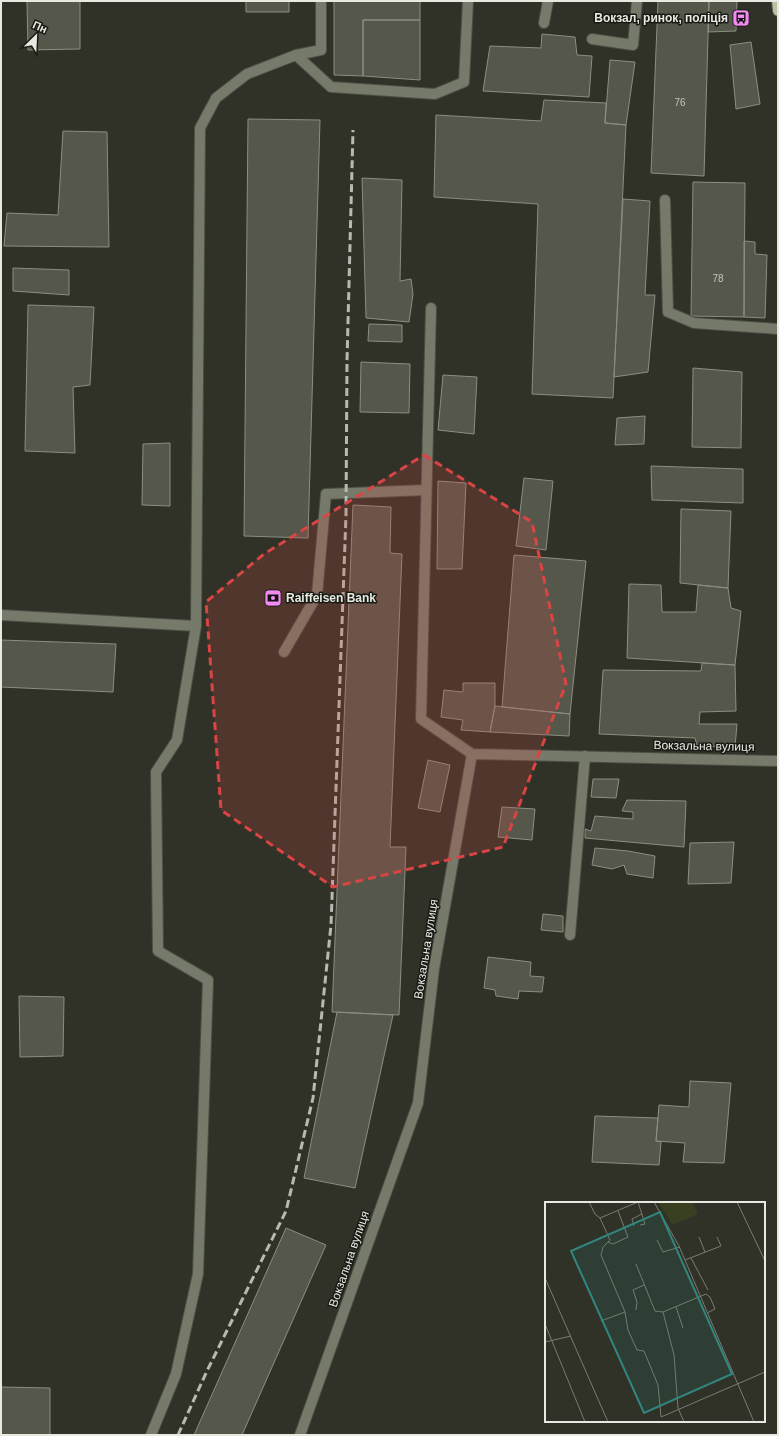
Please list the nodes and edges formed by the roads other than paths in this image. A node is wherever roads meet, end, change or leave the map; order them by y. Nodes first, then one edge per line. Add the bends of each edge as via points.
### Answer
1 (321, 1) edge
2 (468, 1) edge
3 (548, 1) edge
4 (638, 1) edge
5 (777, 1) edge
6 (778, 11) edge
7 (544, 23) dead end
8 (592, 39) dead end
9 (296, 55) junction
10 (665, 200) dead end
11 (431, 308) dead end
12 (778, 329) edge
13 (426, 490) junction
14 (1, 615) edge
15 (196, 626) junction
16 (284, 652) dead end
17 (472, 754) junction
18 (585, 756) junction
19 (778, 761) edge
20 (570, 935) dead end
21 (151, 1435) edge
22 (300, 1435) edge

1 - 9 street via 321,50
2 - 9 street via 464,82 435,94 331,86
3 - 7 street
4 - 8 street via 633,45
5 - 6 main road
9 - 15 street via 247,74 216,98 200,128
10 - 12 street via 668,312 694,323
11 - 13 street
13 - 16 street via 326,494 317,595
13 - 17 street via 421,719
14 - 15 street
15 - 21 street via 177,740 156,772 158,950 208,980 198,1274 176,1374
17 - 18 street, Вокзальна вулиця
17 - 22 street, Вокзальна вулиця via 434,969 418,1103
18 - 19 street, Вокзальна вулиця
18 - 20 street

